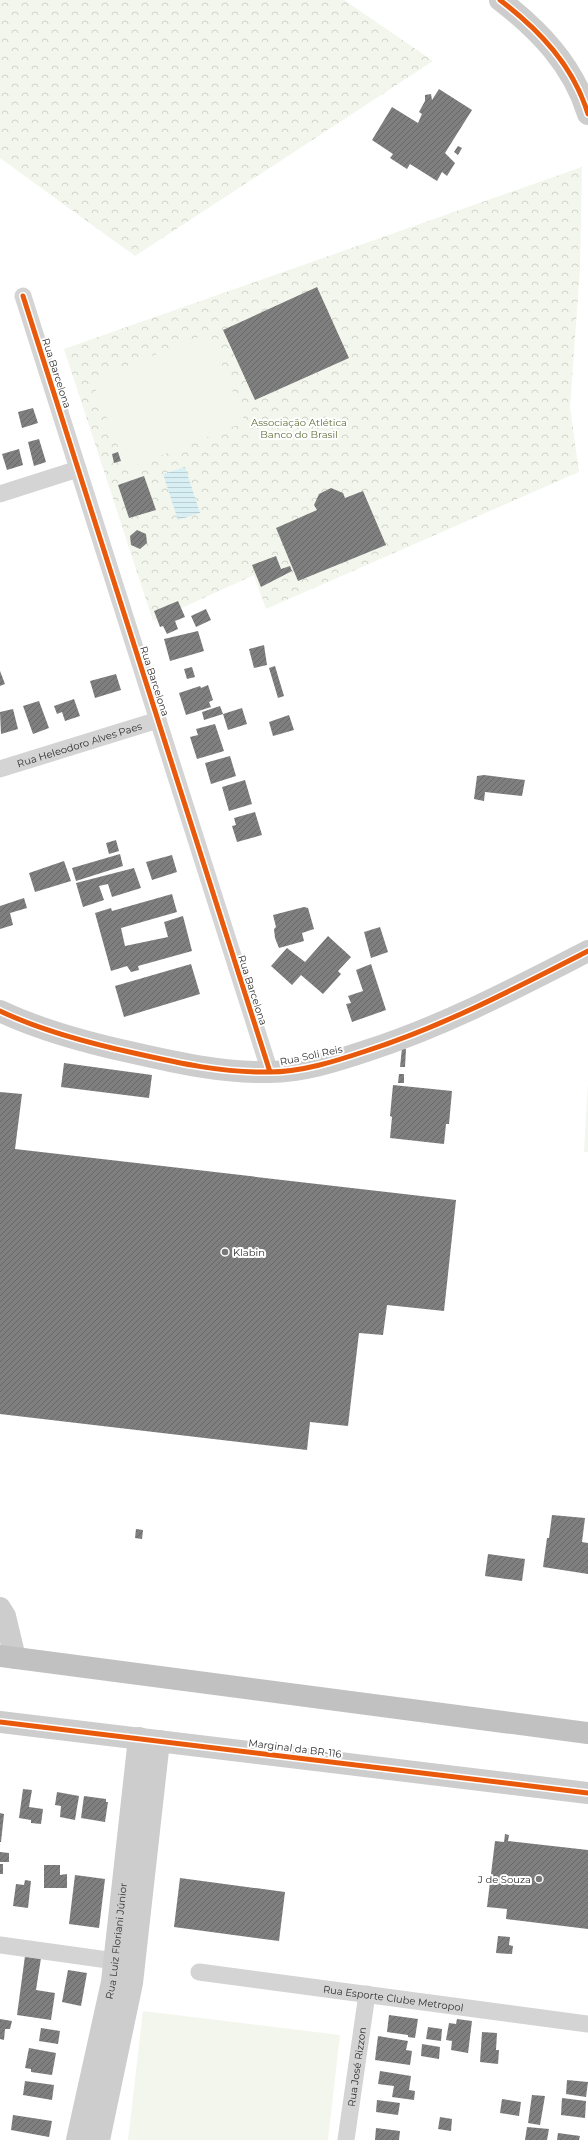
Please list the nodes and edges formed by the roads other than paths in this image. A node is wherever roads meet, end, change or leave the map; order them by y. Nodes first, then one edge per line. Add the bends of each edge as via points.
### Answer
1 (500, 0) edge
2 (588, 114) edge
3 (23, 296) dead end
4 (78, 469) junction
5 (0, 494) edge
6 (158, 720) junction
7 (0, 769) edge
8 (588, 951) edge
9 (0, 1011) edge
10 (270, 1072) junction
11 (0, 1608) edge
12 (8, 1657) edge
13 (0, 1722) edge
14 (588, 1733) edge
15 (149, 1740) junction
16 (588, 1793) edge
17 (0, 1945) edge
18 (115, 1961) junction
19 (199, 1972) dead end
20 (367, 1994) junction
21 (588, 2024) edge
22 (77, 2140) edge
23 (98, 2140) edge
24 (346, 2140) edge

1 - 2 street via 546,40 574,82
3 - 4 street, Rua Barcelona
4 - 5 street
4 - 6 street, Rua Barcelona
6 - 7 street, Rua Heleodoro Alves Paes
6 - 10 street, Rua Barcelona
8 - 10 street, Rua Soli Reis via 496,998 403,1039 318,1065
9 - 10 street, Rua Soli Reis via 34,1025 122,1050 207,1068
11 - 12 street via 5,1616
12 - 14 highway
13 - 15 street, Marginal da BR-116
15 - 16 street, Marginal da BR-116
15 - 18 street, Rua Luiz Floriani Júnior
15 - 23 street, Rua Luiz Floriani Júnior via 132,1983
17 - 18 street
18 - 22 street, Rua Luiz Floriani Júnior
19 - 20 street, Rua Esporte Clube Metropol
20 - 21 street, Rua Esporte Clube Metropol
20 - 24 street, Rua José Rizzon

